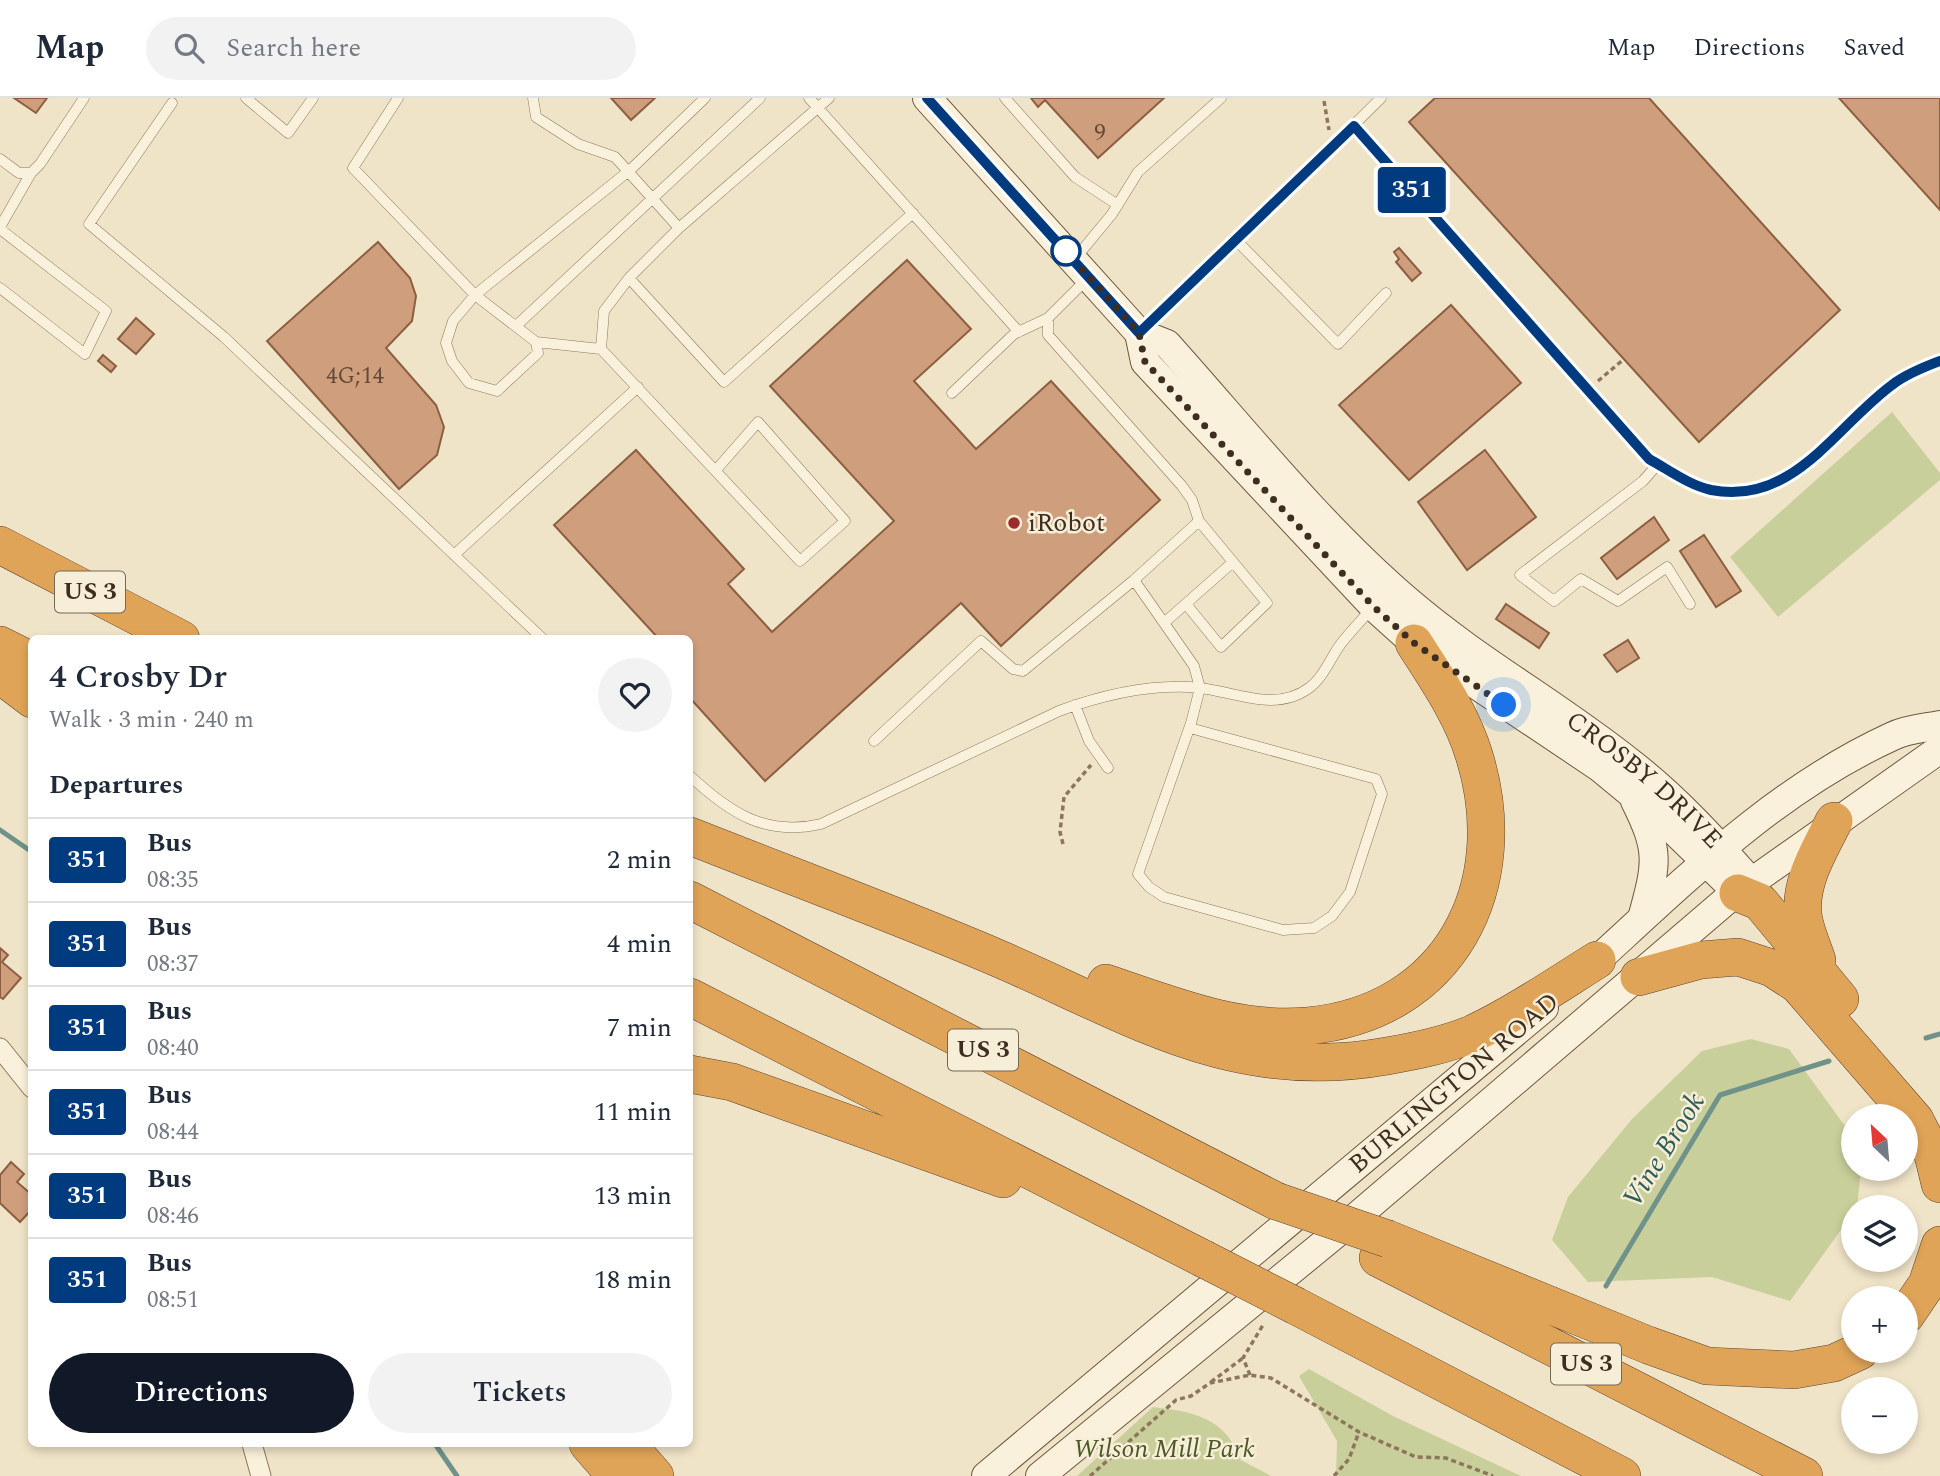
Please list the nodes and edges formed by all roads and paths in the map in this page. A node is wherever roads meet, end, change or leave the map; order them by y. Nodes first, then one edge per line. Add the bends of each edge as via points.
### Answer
1 (84, 98) edge
2 (246, 98) edge
3 (313, 98) edge
4 (398, 98) edge
5 (533, 98) edge
6 (705, 98) edge
7 (760, 98) edge
8 (809, 98) edge
9 (829, 98) edge
10 (927, 98) edge
11 (1005, 98) edge
12 (1222, 98) edge
13 (1381, 98) edge
14 (1324, 101) dead end
15 (172, 103) dead end
16 (818, 108) junction
17 (1354, 126) junction
18 (1329, 131) dead end
19 (0, 159) edge
20 (629, 170) junction
21 (31, 173) junction
22 (653, 200) junction
23 (1118, 205) junction
24 (913, 214) junction
25 (0, 228) edge
26 (678, 228) junction
27 (1237, 242) junction
28 (1082, 269) junction
29 (629, 278) junction
30 (0, 288) edge
31 (1386, 293) dead end
32 (475, 295) junction
33 (1048, 318) junction
34 (516, 326) junction
35 (1019, 332) junction
36 (1139, 333) junction
37 (537, 342) junction
38 (601, 349) junction
39 (1624, 359) dead end
40 (1940, 361) edge
41 (638, 387) junction
42 (1587, 391) junction
43 (952, 393) dead end
44 (1658, 464) junction
45 (716, 470) junction
46 (1199, 522) junction
47 (0, 545) edge
48 (454, 555) junction
49 (1233, 562) junction
50 (1135, 580) junction
51 (1382, 596) junction
52 (1186, 604) junction
53 (1690, 604) dead end
54 (122, 608) junction
55 (1164, 623) junction
56 (173, 635) edge
57 (192, 635) edge
58 (539, 635) edge
59 (1414, 643) junction
60 (0, 645) edge
61 (28, 659) edge
62 (0, 675) edge
63 (1200, 688) junction
64 (28, 696) edge
65 (1074, 705) junction
66 (1940, 725) edge
67 (1190, 728) junction
68 (874, 741) dead end
69 (1940, 749) edge
70 (1098, 755) junction
71 (1108, 768) dead end
72 (693, 779) edge
73 (1634, 799) junction
74 (1834, 821) junction
75 (693, 837) edge
76 (1063, 844) dead end
77 (1712, 855) junction
78 (1750, 892) junction
79 (693, 902) edge
80 (1643, 915) junction
81 (995, 957) junction
82 (1597, 960) junction
83 (1639, 977) junction
84 (1822, 978) junction
85 (693, 999) edge
86 (0, 1048) edge
87 (693, 1075) edge
88 (28, 1083) edge
89 (1940, 1117) edge
90 (1940, 1184) edge
91 (1158, 1236) junction
92 (1378, 1245) junction
93 (1940, 1245) edge
94 (1918, 1297) edge
95 (1262, 1326) dead end
96 (1243, 1358) junction
97 (1841, 1360) edge
98 (1250, 1375) junction
99 (1210, 1383) junction
100 (1359, 1432) junction
101 (253, 1447) edge
102 (591, 1447) edge
103 (630, 1447) edge
104 (261, 1476) edge
105 (616, 1476) edge
106 (654, 1476) edge
107 (986, 1476) edge
108 (1040, 1476) edge
109 (1090, 1476) edge
110 (1334, 1476) edge
111 (1493, 1476) edge
112 (1622, 1476) edge
113 (1804, 1476) edge

1 - 21 lane
2 - 3 lane via 288,133
4 - 32 lane via 353,168
5 - 20 lane via 537,117 578,144 615,157
6 - 20 lane
7 - 22 lane
8 - 16 lane
9 - 16 lane
10 - 28 main road, CROSBY DRIVE
11 - 23 lane via 1075,177
12 - 23 lane via 1138,172
13 - 17 lane
14 - 18 path
15 - 48 lane via 89,224 224,338
16 - 24 lane
16 - 26 lane
17 - 27 lane
17 - 42 lane
19 - 21 lane via 19,173
20 - 22 lane
20 - 32 lane
21 - 25 lane
22 - 26 lane
22 - 34 lane
23 - 28 lane
24 - 29 lane via 724,382
24 - 35 lane
25 - 30 lane via 106,311 85,354
26 - 29 lane
27 - 31 lane via 1338,344
27 - 36 lane
28 - 33 lane
28 - 36 main road, CROSBY DRIVE
29 - 38 lane via 604,311
32 - 34 lane
32 - 37 lane via 453,321 446,343 452,361 469,383 497,391 538,353
33 - 35 lane
33 - 46 lane via 1048,335 1182,486
34 - 37 lane
35 - 43 lane
36 - 51 main road, CROSBY DRIVE via 1145,362
37 - 38 lane
38 - 41 lane
39 - 42 path
40 - 44 lane via 1894,383 1825,447 1769,488 1750,493 1710,489
41 - 45 lane
41 - 48 lane
42 - 44 lane
44 - 53 lane via 1643,481 1520,575 1554,601 1581,579 1618,601 1667,567
45 - 45 lane via 800,561 845,521 758,422
46 - 49 lane
46 - 50 lane
47 - 54 highway, US 3
48 - 58 lane
49 - 52 lane
49 - 52 lane via 1267,603 1221,647
50 - 55 lane
50 - 68 lane via 1023,671 1013,669 981,641
51 - 59 main road, CROSBY DRIVE
51 - 63 lane via 1308,689 1265,701
51 - 77 main road, CROSBY DRIVE via 1455,638 1634,765
52 - 55 lane
54 - 56 highway, US 3
54 - 57 highway
55 - 63 lane via 1194,666
59 - 73 main road, CROSBY DRIVE via 1599,766
59 - 81 highway via 1451,703 1474,755 1484,796 1487,842 1480,888 1467,922 1429,976 1402,998 1341,1021 1259,1026 1180,1009 1041,961
60 - 61 highway
62 - 64 highway
63 - 65 lane via 1138,688
63 - 67 lane
65 - 70 lane
65 - 72 lane via 806,827 750,820 720,805
66 - 77 main road, BURLINGTON ROAD via 1896,734 1820,776
67 - 67 lane via 1376,779 1382,794 1350,892 1332,916 1314,929 1283,930 1164,897 1138,874
69 - 74 main road, BURLINGTON ROAD
70 - 71 lane
70 - 76 path via 1064,797
73 - 77 main road, CROSBY DRIVE
73 - 80 main road via 1650,831 1656,858
74 - 78 main road, BURLINGTON ROAD
74 - 84 highway via 1803,893 1803,915
75 - 81 highway
77 - 78 main road, CROSBY DRIVE
77 - 80 main road, BURLINGTON ROAD
78 - 83 main road, BURLINGTON ROAD
78 - 84 highway
79 - 92 highway, US 3, bridge via 1276,1200
80 - 82 main road, BURLINGTON ROAD
81 - 82 highway via 1189,1043 1241,1057 1306,1064 1416,1051 1473,1033
82 - 107 main road, BURLINGTON ROAD
83 - 90 highway via 1701,960 1738,957 1772,968 1798,985 1915,1120 1933,1155
83 - 108 main road, BURLINGTON ROAD
84 - 89 highway
85 - 91 highway
86 - 88 street
87 - 91 highway via 745,1087
91 - 112 highway, bridge
92 - 97 highway via 1707,1366 1794,1370
92 - 113 highway, US 3
93 - 94 highway
95 - 96 path
96 - 98 path
96 - 99 path
98 - 99 path
98 - 100 path via 1271,1378
99 - 109 path via 1176,1400
100 - 110 path via 1349,1459
100 - 111 path via 1416,1457 1446,1458
101 - 104 street
102 - 105 highway
103 - 106 highway

